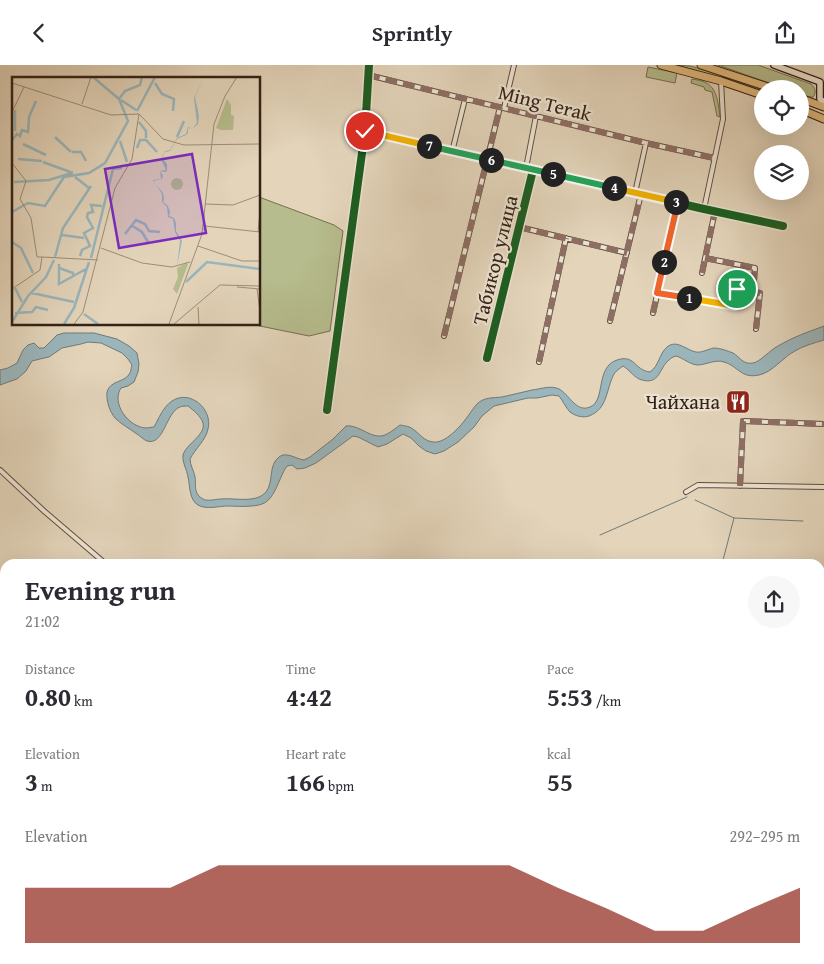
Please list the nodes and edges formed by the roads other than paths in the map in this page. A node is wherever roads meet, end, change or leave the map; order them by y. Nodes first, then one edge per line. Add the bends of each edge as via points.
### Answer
1 (369, 65) edge
2 (514, 65) edge
3 (661, 65) edge
4 (701, 65) edge
5 (774, 65) edge
6 (368, 75) junction
7 (721, 81) junction
8 (754, 82) edge
9 (822, 83) edge
10 (754, 92) edge
11 (465, 99) junction
12 (822, 100) edge
13 (810, 102) joint
14 (824, 107) edge
15 (502, 108) junction
16 (809, 113) edge
17 (536, 116) junction
18 (824, 119) edge
19 (365, 131) junction
20 (646, 143) junction
21 (452, 152) junction
22 (714, 158) junction
23 (488, 159) junction
24 (526, 168) junction
25 (534, 169) junction
26 (635, 193) junction
27 (641, 194) junction
28 (678, 202) junction
29 (704, 209) junction
30 (715, 211) junction
31 (784, 225) dead end
32 (519, 227) junction
33 (566, 238) junction
34 (627, 253) junction
35 (705, 258) junction
36 (702, 273) dead end
37 (753, 292) junction
38 (657, 293) junction
39 (653, 313) dead end
40 (610, 321) dead end
41 (756, 329) dead end
42 (444, 336) dead end
43 (487, 358) dead end
44 (539, 362) dead end
45 (327, 410) dead end
46 (824, 424) edge
47 (0, 471) edge
48 (740, 486) junction
49 (824, 487) edge
50 (686, 491) dead end
51 (100, 559) edge

1 - 6 street
2 - 15 street
3 - 7 highway
4 - 8 highway
5 - 9 main road
6 - 11 street, Ming Terak
6 - 19 street
7 - 10 highway
7 - 22 street via 723,119
9 - 12 main road
11 - 15 street, Ming Terak
11 - 21 street
12 - 13 main road
13 - 14 highway
15 - 17 street, Ming Terak
15 - 23 street
16 - 18 highway
17 - 20 street, Ming Terak
17 - 24 street
19 - 21 street
19 - 45 street
20 - 22 street, Ming Terak
20 - 26 street
21 - 23 street
22 - 29 street
23 - 24 street
23 - 42 street
24 - 25 street
25 - 26 street
25 - 32 street, Табикор улица
26 - 27 street
27 - 28 street
27 - 34 street
28 - 29 street
28 - 38 street
29 - 30 street
30 - 31 street
30 - 35 street
32 - 33 street
32 - 43 street, Табикор улица
33 - 34 street
33 - 44 street
34 - 40 street
35 - 36 street
35 - 37 street via 755,268
37 - 38 street via 737,289 735,306
37 - 41 street via 760,293
38 - 39 street
46 - 48 street via 743,421
47 - 51 street
48 - 49 street
48 - 50 street via 698,485

